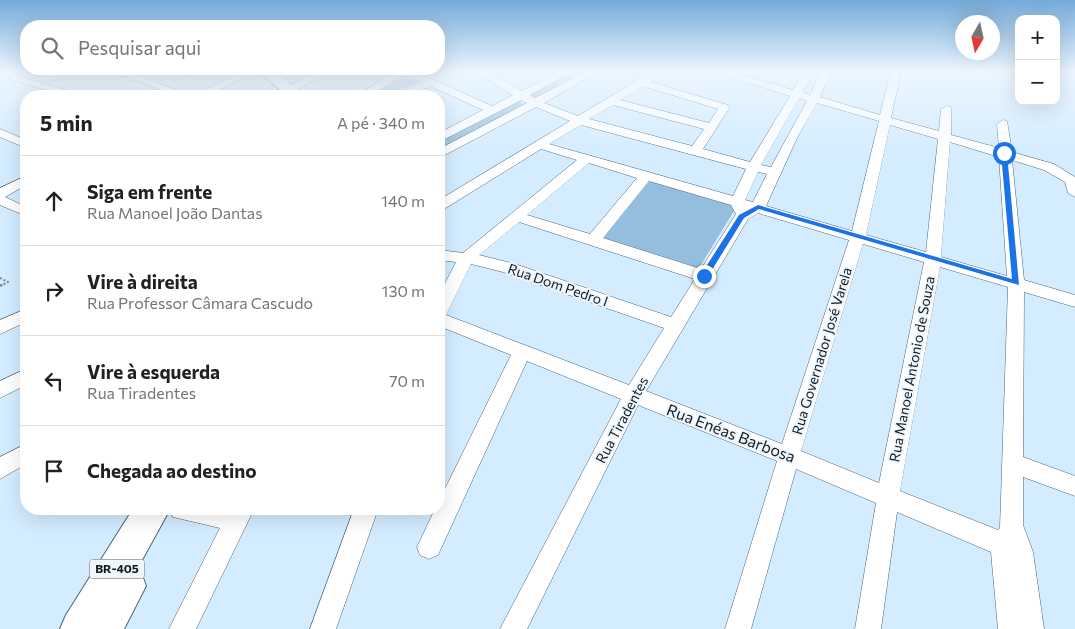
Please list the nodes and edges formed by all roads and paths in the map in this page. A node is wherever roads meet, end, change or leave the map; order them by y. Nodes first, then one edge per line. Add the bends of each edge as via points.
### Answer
1 (471, 100) edge
2 (511, 100) edge
3 (531, 100) edge
4 (540, 100) edge
5 (611, 100) edge
6 (612, 100) edge
7 (702, 100) edge
8 (794, 100) edge
9 (814, 100) edge
10 (815, 100) edge
11 (888, 100) edge
12 (535, 103) junction
13 (947, 108) dead end
14 (492, 110) junction
15 (883, 120) junction
16 (580, 121) junction
17 (1003, 124) dead end
18 (711, 127) junction
19 (0, 133) edge
20 (773, 134) junction
21 (445, 135) edge
22 (944, 137) junction
23 (791, 138) junction
24 (20, 141) edge
25 (540, 145) junction
26 (445, 151) edge
27 (695, 151) junction
28 (1004, 153) junction
29 (587, 158) junction
30 (753, 168) junction
31 (774, 172) junction
32 (646, 176) junction
33 (20, 183) edge
34 (1075, 193) edge
35 (0, 194) edge
36 (0, 200) edge
37 (445, 202) edge
38 (758, 207) junction
39 (20, 209) edge
40 (740, 209) junction
41 (517, 216) junction
42 (858, 236) junction
43 (594, 239) junction
44 (445, 256) edge
45 (466, 258) junction
46 (934, 258) junction
47 (704, 276) junction
48 (0, 278) edge
49 (1016, 283) junction
50 (0, 286) edge
51 (445, 298) edge
52 (1075, 301) edge
53 (20, 319) edge
54 (445, 321) edge
55 (675, 326) junction
56 (0, 328) edge
57 (522, 352) junction
58 (20, 379) edge
59 (0, 390) edge
60 (633, 395) junction
61 (789, 456) junction
62 (20, 457) edge
63 (1012, 462) junction
64 (0, 469) edge
65 (1075, 486) edge
66 (888, 497) junction
67 (445, 513) edge
68 (149, 515) edge
69 (168, 515) edge
70 (239, 515) edge
71 (364, 515) edge
72 (444, 515) edge
73 (1012, 541) junction
74 (429, 547) dead end
75 (80, 629) edge
76 (102, 629) edge
77 (182, 629) edge
78 (322, 629) edge
79 (513, 629) edge
80 (738, 629) edge
81 (868, 629) edge
82 (1011, 629) edge
83 (1031, 629) edge

1 - 14 street
2 - 14 street
3 - 12 street
4 - 12 street
5 - 16 street
6 - 18 street
7 - 18 street via 724,107
8 - 20 street, Rua Tiradentes
9 - 23 street
10 - 15 street
11 - 15 street, Rua Governador José Varela
12 - 16 street
12 - 26 street
13 - 22 street, Rua Manoel Antonio de Souza
14 - 21 street
15 - 22 street
15 - 42 street, Rua Governador José Varela
16 - 25 street
16 - 27 street
17 - 28 street
18 - 27 street
19 - 24 street
20 - 23 street
20 - 30 street, Rua Tiradentes
22 - 28 street
22 - 46 street, Rua Manoel Antonio de Souza
23 - 31 street
25 - 29 street
25 - 37 street
27 - 30 street
28 - 34 street via 1064,174 1072,180
28 - 49 street
29 - 32 street
29 - 41 street
30 - 31 street
30 - 40 street, Rua Tiradentes
31 - 38 street
32 - 40 street
32 - 43 street
33 - 35 street
36 - 39 street
38 - 40 street
38 - 42 street
40 - 47 street, Rua Tiradentes
41 - 43 street
41 - 45 street
42 - 46 street
42 - 61 street, Rua Governador José Varela
43 - 47 street
44 - 45 street, Rua Dom Pedro I
45 - 51 street
45 - 55 street, Rua Dom Pedro I via 509,268
46 - 49 street
46 - 66 street, Rua Manoel Antonio de Souza
47 - 55 street, Rua Tiradentes
48 - 50 path via 8,282
49 - 52 street
49 - 63 street
53 - 56 street
54 - 57 street, Rua Enéas Barbosa
55 - 60 street, Rua Tiradentes
57 - 60 street, Rua Enéas Barbosa
57 - 67 street
58 - 59 street
60 - 61 street, Rua Enéas Barbosa
60 - 79 street, Rua Tiradentes
61 - 66 street, Rua Enéas Barbosa
61 - 80 street, Rua Governador José Varela
62 - 64 street
63 - 65 street
63 - 73 street
66 - 73 street, Rua Enéas Barbosa
66 - 81 street, Rua Manoel Antonio de Souza
68 - 75 highway, BR-405
69 - 76 highway, BR-405
70 - 77 street
71 - 78 street
72 - 74 street
73 - 82 street
73 - 83 street

